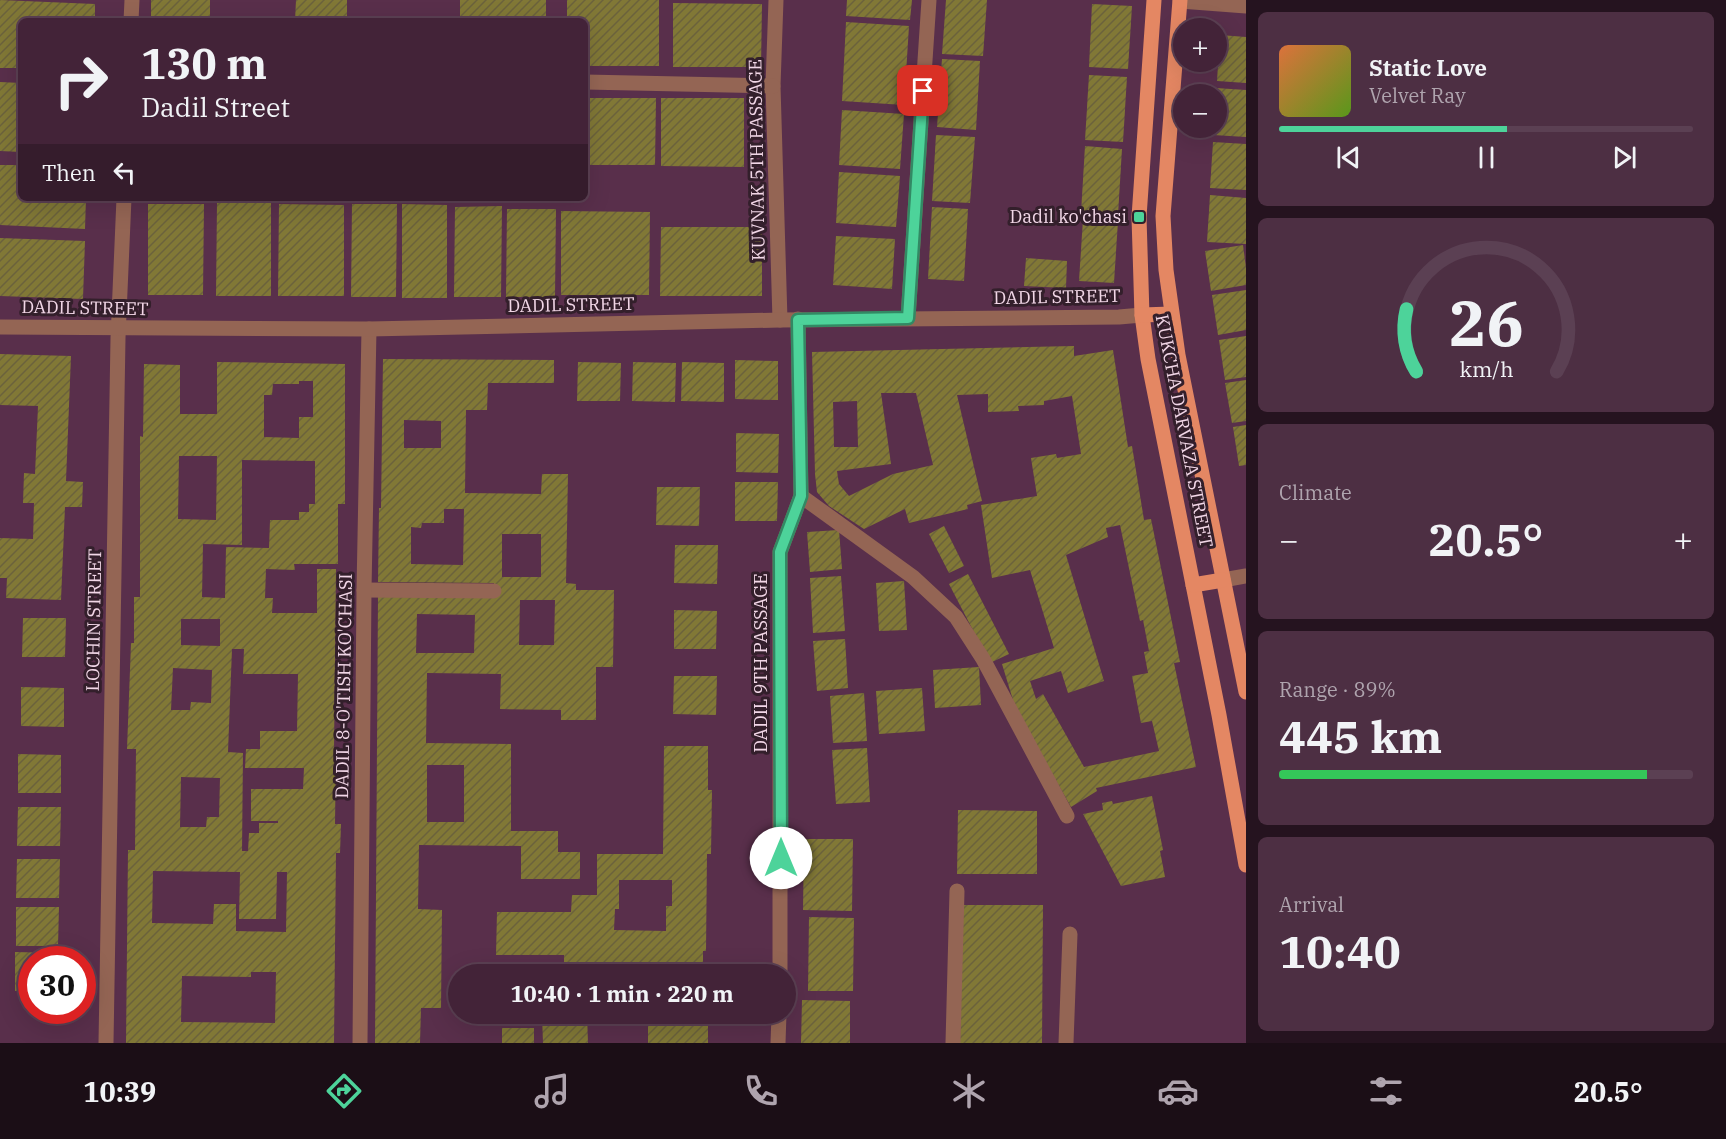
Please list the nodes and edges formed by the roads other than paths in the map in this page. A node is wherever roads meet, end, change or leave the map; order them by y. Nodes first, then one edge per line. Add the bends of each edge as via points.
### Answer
1 (132, 0) edge
2 (776, 0) edge
3 (929, 0) edge
4 (1154, 0) edge
5 (1176, 0) edge
6 (1246, 6) edge
7 (131, 18) edge
8 (588, 82) edge
9 (773, 86) junction
10 (124, 201) edge
11 (1171, 314) junction
12 (1142, 315) junction
13 (908, 318) junction
14 (780, 320) junction
15 (798, 320) junction
16 (0, 327) edge
17 (119, 329) junction
18 (369, 329) junction
19 (801, 496) junction
20 (1246, 576) edge
21 (1223, 580) junction
22 (1193, 585) junction
23 (364, 590) junction
24 (494, 591) dead end
25 (1246, 692) edge
26 (1066, 816) dead end
27 (1246, 865) edge
28 (957, 891) dead end
29 (1070, 934) dead end
30 (780, 964) edge
31 (779, 1024) edge
32 (106, 1043) edge
33 (360, 1043) edge
34 (778, 1043) edge
35 (953, 1043) edge
36 (1066, 1043) edge

1 - 7 street
2 - 9 street, KUVNAK 5TH PASSAGE
3 - 13 street
4 - 12 main road, KUKCHA DARVAZA STREET via 1139,217
5 - 6 street
5 - 11 main road, KUKCHA DARVAZA STREET via 1163,216
8 - 9 street
9 - 14 street, KUVNAK 5TH PASSAGE
10 - 17 street, LOCHIN STREET
11 - 12 main road
11 - 21 main road, KUKCHA DARVAZA STREET
12 - 13 street, DADIL STREET
12 - 22 main road, KUKCHA DARVAZA STREET
13 - 15 street, DADIL STREET
14 - 15 street, DADIL STREET
14 - 18 street, DADIL STREET
15 - 19 street, DADIL 9TH PASSAGE
16 - 17 street, DADIL STREET
17 - 18 street, DADIL STREET
17 - 32 street, LOCHIN STREET
18 - 23 street, DADIL 8-O'TISH KO'CHASI
19 - 26 street via 913,578 956,617 983,659
19 - 30 street, DADIL 9TH PASSAGE via 780,552
20 - 21 street
21 - 22 main road
21 - 25 main road, KUKCHA DARVAZA STREET
22 - 27 main road, KUKCHA DARVAZA STREET
23 - 24 street
23 - 33 street, DADIL 8-O'TISH KO'CHASI
28 - 35 street
29 - 36 street
31 - 34 street

